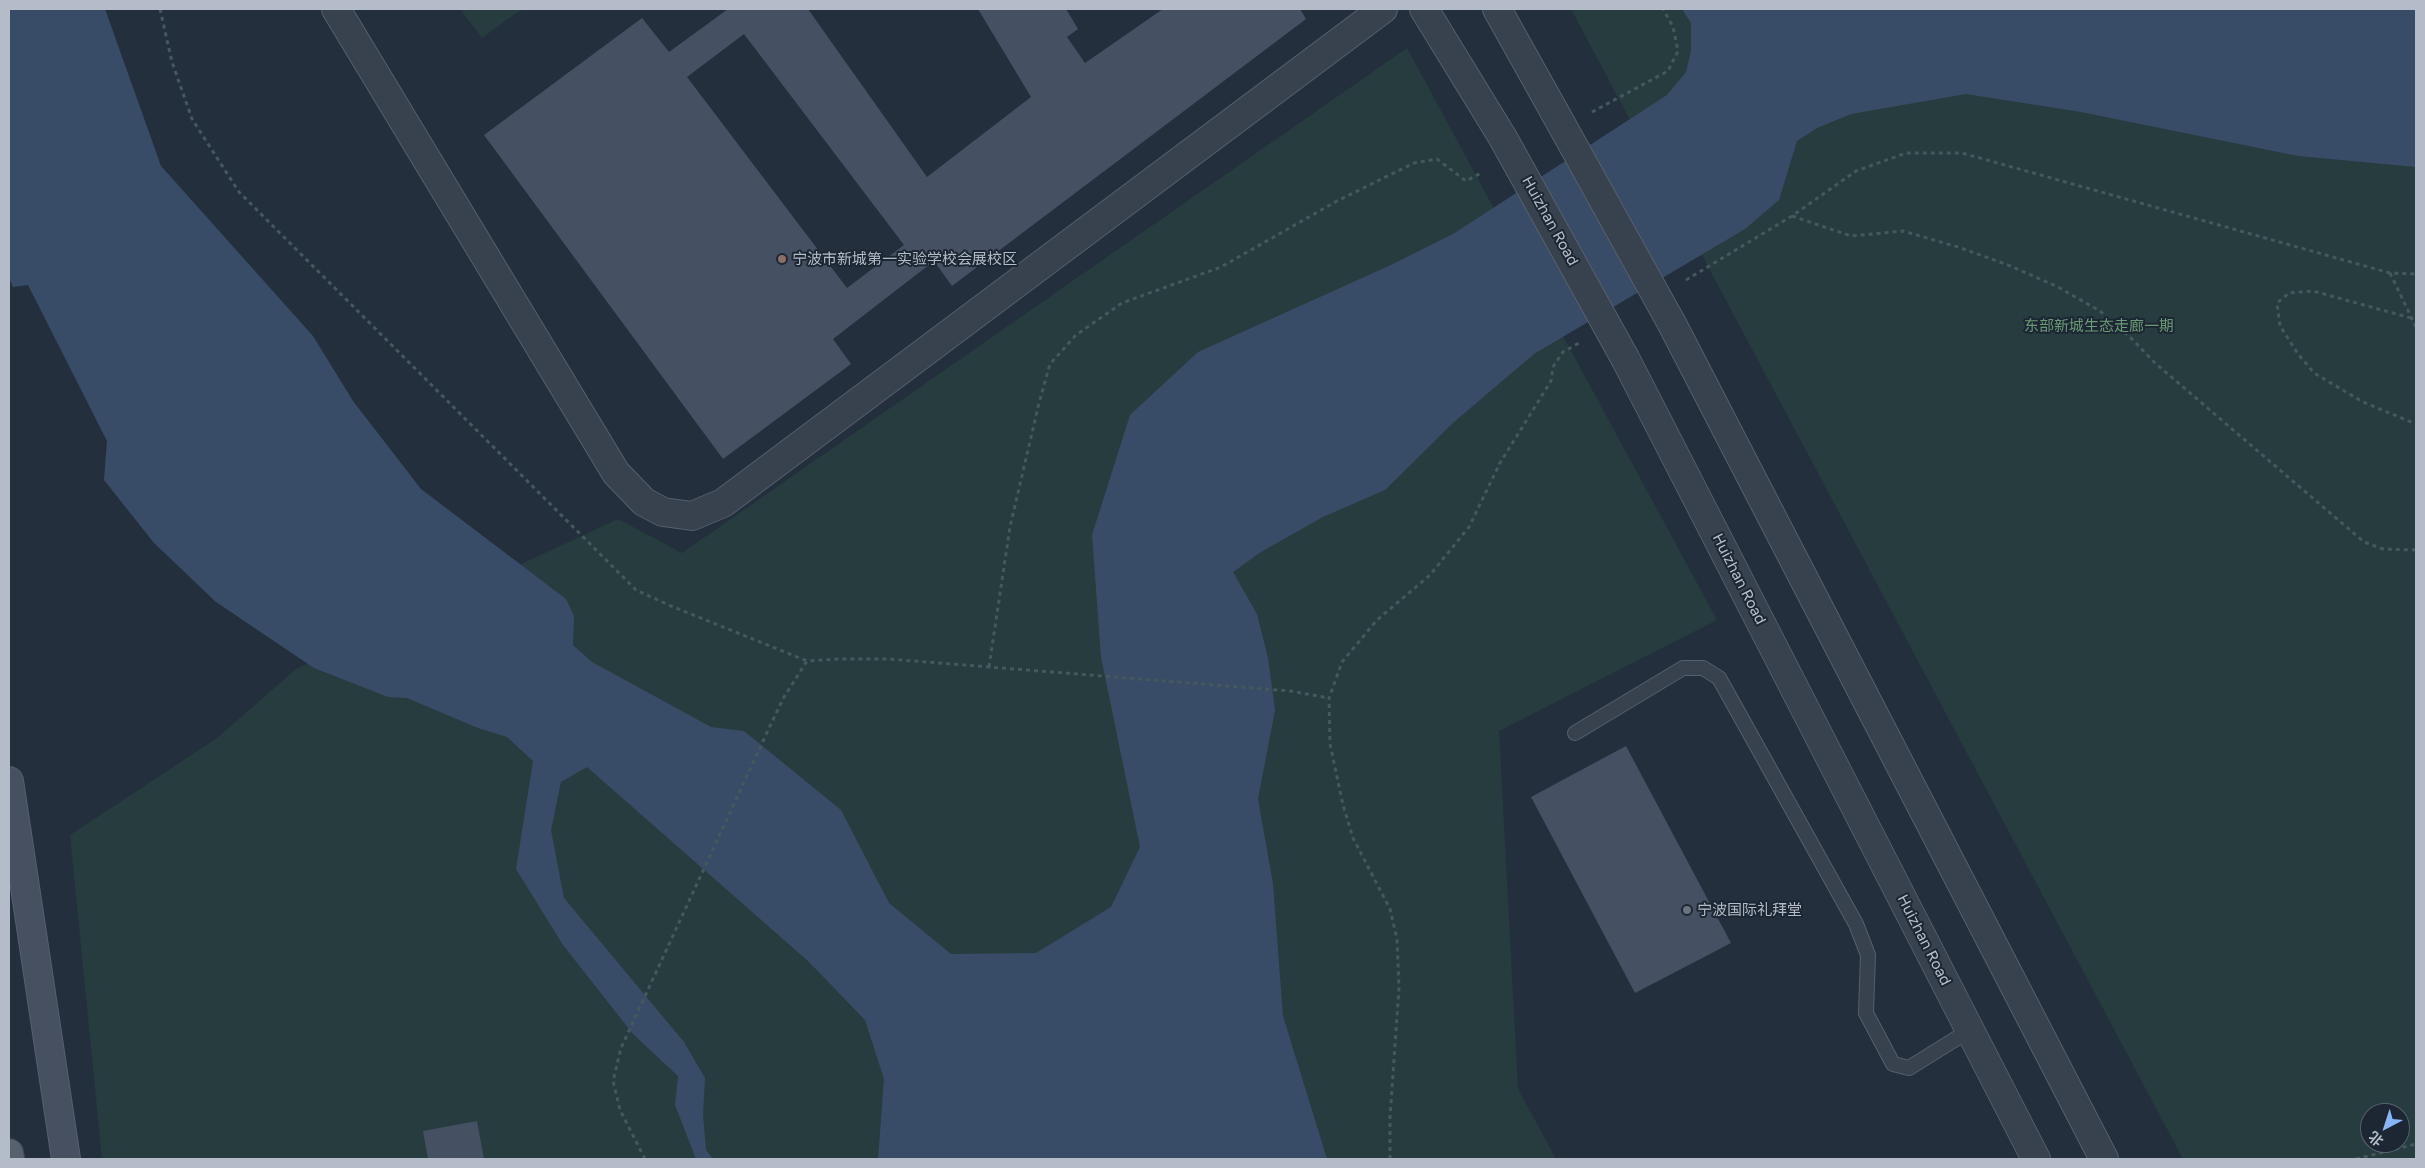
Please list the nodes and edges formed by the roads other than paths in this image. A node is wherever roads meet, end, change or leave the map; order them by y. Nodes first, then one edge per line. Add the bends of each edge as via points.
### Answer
1 (336, 9) edge
2 (1383, 9) edge
3 (1424, 9) edge
4 (1497, 9) edge
5 (1575, 733) dead end
6 (9, 781) edge
7 (1970, 1030) junction
8 (9, 1153) edge
9 (10, 1159) edge
10 (66, 1159) edge
11 (2036, 1159) edge
12 (2104, 1159) edge

1 - 2 street via 616,473 644,502 663,512 692,516 731,497
3 - 7 street, Huizhan Road, bridge via 1503,138 1626,360
4 - 12 street, bridge via 1672,324
5 - 7 lane via 1683,668 1703,668 1719,678 1856,924 1868,955 1866,1013 1893,1064 1908,1068
6 - 10 main road
7 - 11 street, Huizhan Road
8 - 9 main road

